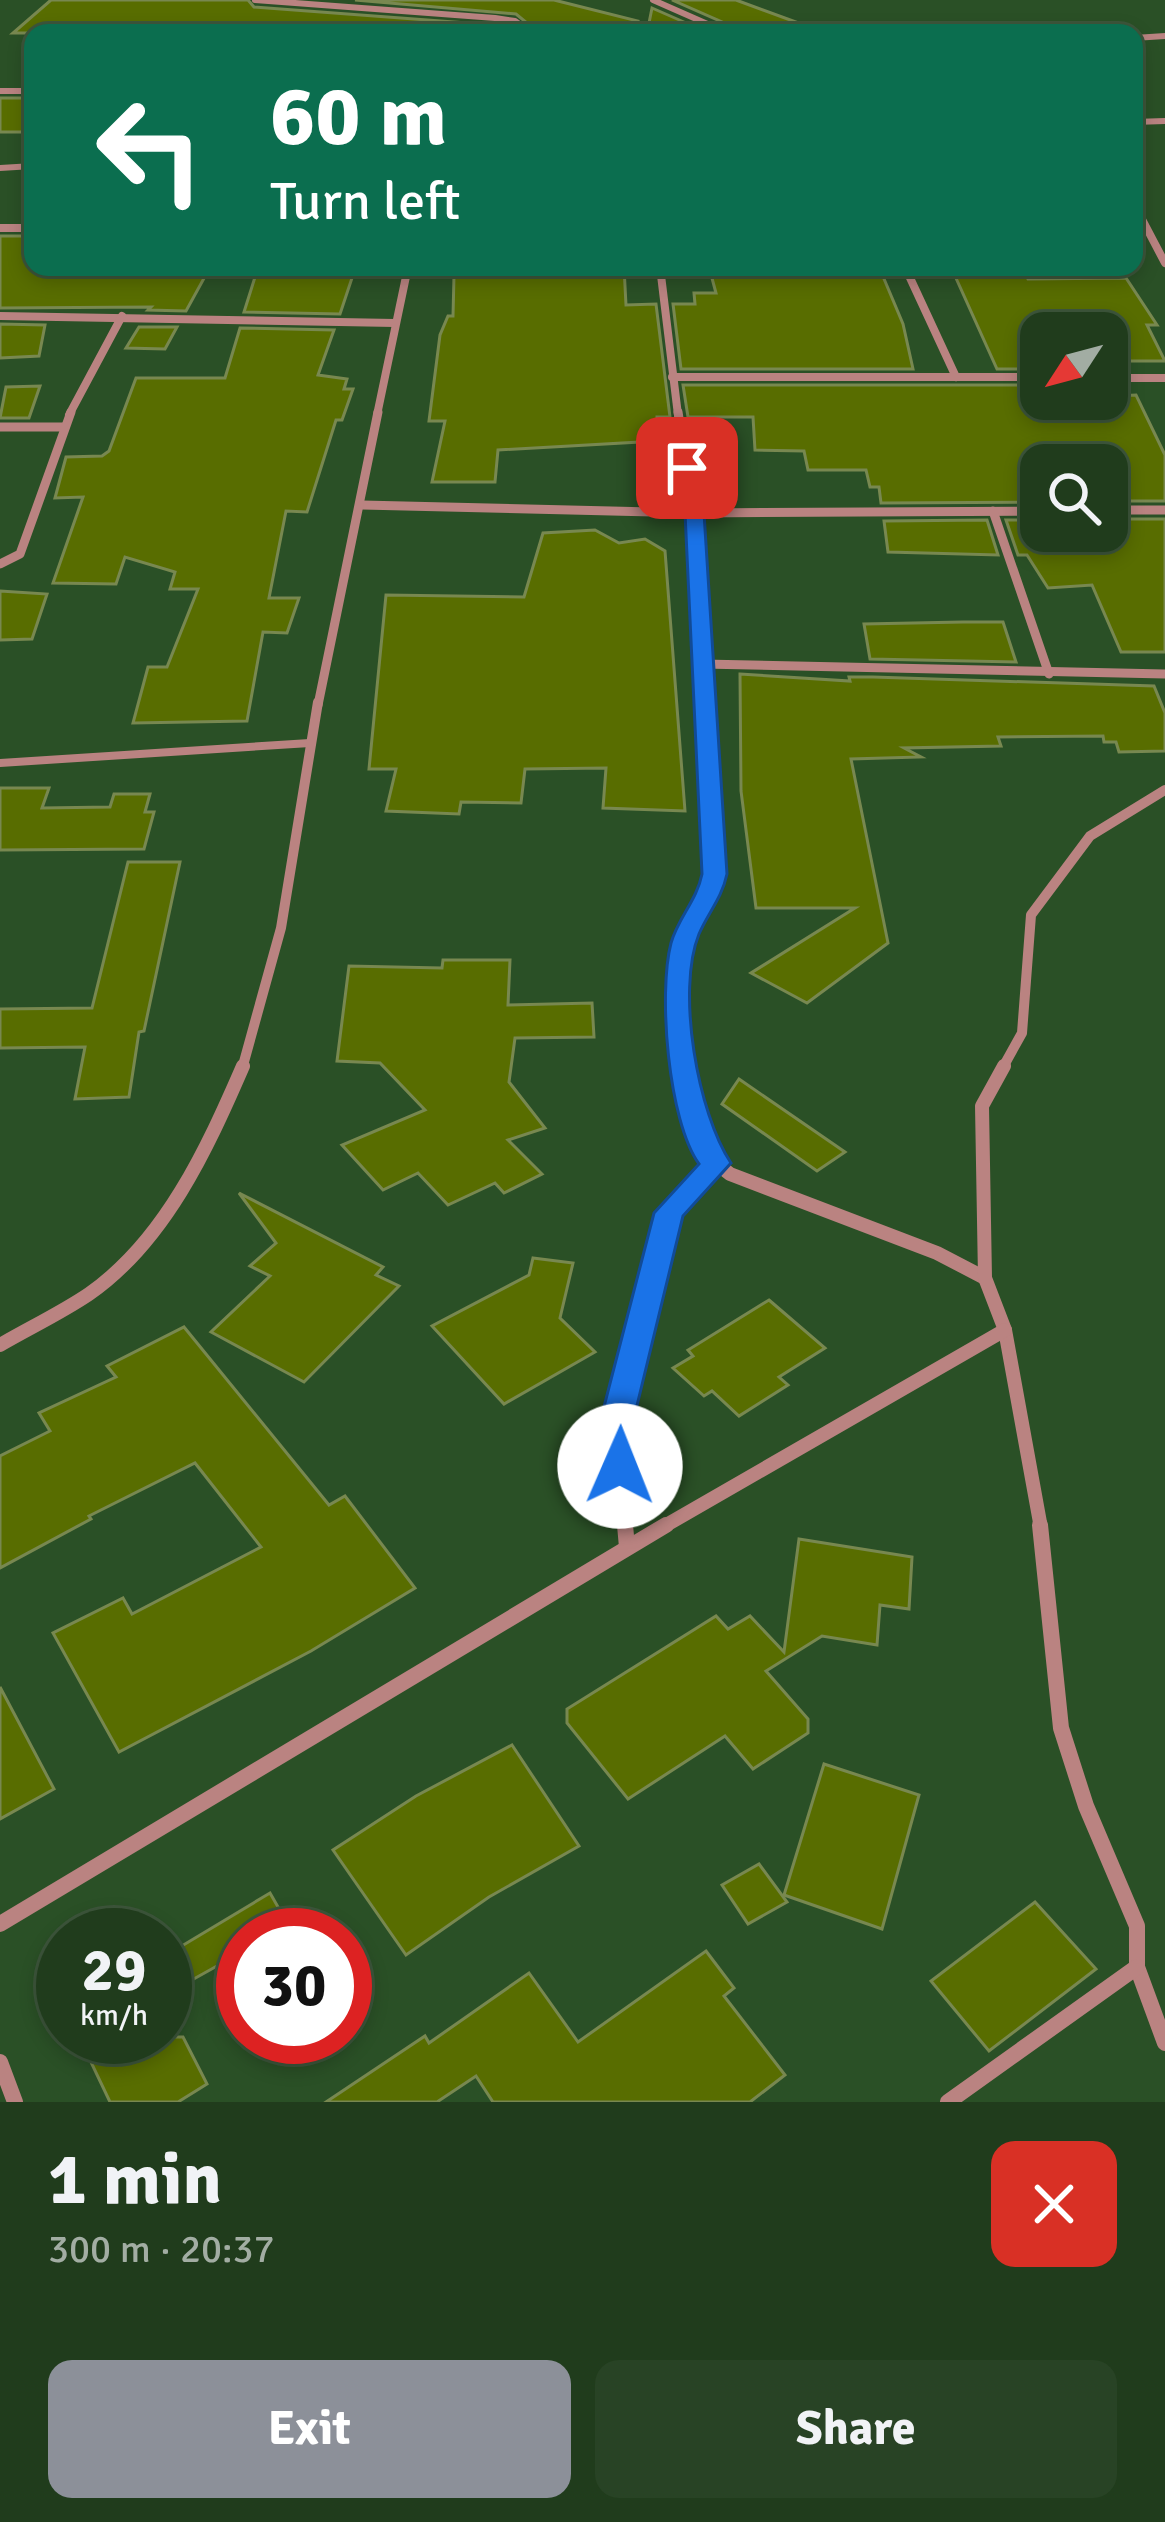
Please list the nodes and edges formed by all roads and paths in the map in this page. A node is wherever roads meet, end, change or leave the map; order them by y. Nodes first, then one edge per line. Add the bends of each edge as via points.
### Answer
1 (255, 0) edge
2 (379, 0) edge
3 (652, 0) edge
4 (357, 10) junction
5 (519, 24) edge
6 (707, 24) edge
7 (1143, 221) edge
8 (1165, 263) edge
9 (407, 276) edge
10 (662, 276) edge
11 (909, 276) edge
12 (0, 316) edge
13 (122, 316) junction
14 (394, 322) junction
15 (672, 377) junction
16 (956, 377) junction
17 (1020, 377) edge
18 (1128, 378) edge
19 (1165, 378) edge
20 (0, 427) edge
21 (63, 427) junction
22 (362, 505) junction
23 (1128, 510) edge
24 (1165, 510) edge
25 (993, 511) junction
26 (1020, 511) edge
27 (694, 513) junction
28 (0, 564) edge
29 (702, 664) junction
30 (1049, 674) junction
31 (1165, 674) edge
32 (310, 743) junction
33 (0, 763) edge
34 (1165, 790) edge
35 (717, 1163) junction
36 (985, 1278) junction
37 (1005, 1330) junction
38 (0, 1345) edge
39 (627, 1547) junction
40 (0, 1924) edge
41 (1137, 1967) junction
42 (1165, 2043) edge
43 (0, 2062) edge
44 (15, 2102) edge
45 (948, 2102) edge

1 - 4 street
2 - 4 street
3 - 6 street
4 - 5 street
7 - 8 street
9 - 14 street
10 - 15 street
11 - 16 street
12 - 13 street
13 - 14 street
13 - 21 street
14 - 22 street
15 - 16 street
15 - 27 street
16 - 17 street
18 - 19 street
20 - 21 street
21 - 28 street via 20,554
22 - 27 street
22 - 32 street
23 - 24 street
25 - 26 street
25 - 27 street
25 - 30 street
27 - 29 street
29 - 30 street
29 - 35 street via 715,874 686,936 675,984 686,1078 707,1156
30 - 31 street
32 - 33 lane
32 - 38 street via 281,928 252,1045 208,1148 142,1246 90,1293
34 - 36 street via 1090,836 1030,915 1022,1033 982,1106
35 - 36 street
35 - 39 street via 669,1213 652,1269 616,1426
36 - 37 street
37 - 39 street
37 - 41 street via 1041,1529 1061,1727 1137,1926
39 - 40 street
41 - 42 street
41 - 45 street
43 - 44 street

